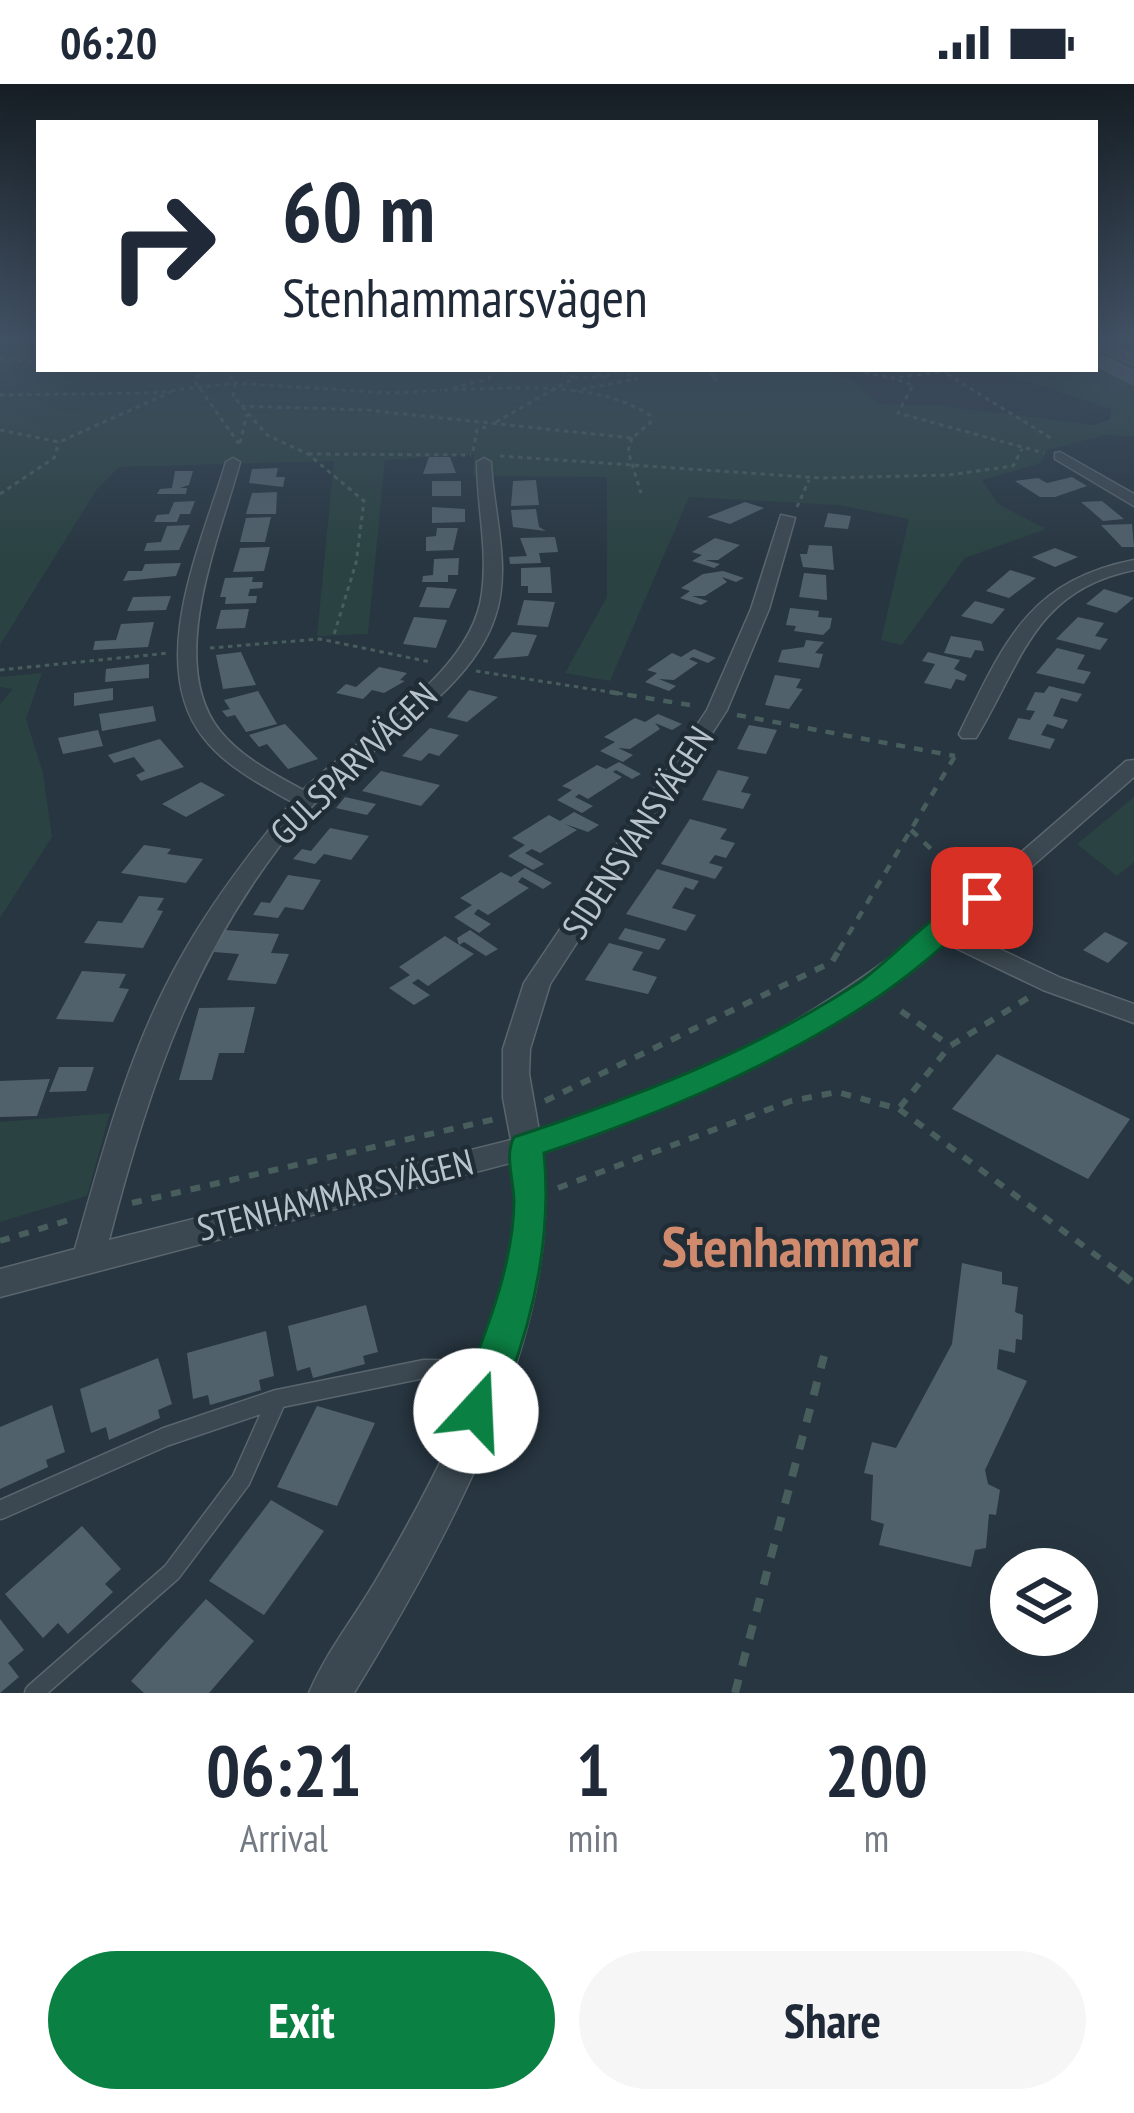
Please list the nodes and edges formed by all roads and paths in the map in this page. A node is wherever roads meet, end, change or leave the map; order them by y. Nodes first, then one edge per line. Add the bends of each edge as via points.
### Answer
1 (120, 415) edge
2 (215, 415) edge
3 (248, 415) edge
4 (249, 415) edge
5 (409, 415) edge
6 (508, 415) edge
7 (650, 415) edge
8 (905, 415) edge
9 (1014, 415) edge
10 (492, 425) junction
11 (0, 430) edge
12 (632, 438) junction
13 (59, 442) junction
14 (236, 453) junction
15 (308, 454) junction
16 (1060, 456) joint
17 (488, 459) joint
18 (634, 466) junction
19 (809, 480) junction
20 (640, 493) dead end
21 (0, 494) edge
22 (1134, 501) edge
23 (787, 518) joint
24 (1134, 565) edge
25 (332, 641) junction
26 (183, 651) junction
27 (454, 667) junction
28 (0, 670) edge
29 (717, 710) junction
30 (969, 734) dead end
31 (1134, 766) edge
32 (305, 800) junction
33 (911, 830) junction
34 (982, 898) junction
35 (945, 933) junction
36 (1052, 984) junction
37 (901, 1011) dead end
38 (1134, 1014) edge
39 (950, 1046) junction
40 (898, 1109) junction
41 (522, 1129) junction
42 (530, 1198) junction
43 (101, 1212) junction
44 (0, 1241) edge
45 (89, 1256) junction
46 (0, 1283) edge
47 (1134, 1284) edge
48 (824, 1356) dead end
49 (492, 1370) junction
50 (277, 1399) junction
51 (0, 1510) edge
52 (34, 1693) edge
53 (330, 1693) edge
54 (735, 1693) edge

1 - 13 path
2 - 14 path
3 - 14 path
4 - 15 path via 267,435
5 - 10 path
6 - 10 path
7 - 12 path
8 - 19 path via 1022,449 1013,466 945,479
9 - 16 path via 1057,442
10 - 12 path
10 - 15 path via 477,430 473,455
11 - 13 path
12 - 18 path
13 - 21 path via 54,458
14 - 26 street
15 - 25 path via 364,501 356,563
16 - 22 street
17 - 18 path
17 - 27 street, GULSPARVVÄGEN via 488,613
18 - 19 path
18 - 20 path
19 - 23 path
23 - 29 street, SIDENSVANSVÄGEN
24 - 30 street via 1078,579 1047,602 1017,638
25 - 26 path
25 - 27 path
26 - 28 path
26 - 32 street via 185,686 212,737 264,782
27 - 29 path
27 - 32 street, GULSPARVVÄGEN
29 - 33 path via 955,757
29 - 41 street, SIDENSVANSVÄGEN via 537,983 511,1064
31 - 34 street, STENHAMMARSVÄGEN
32 - 43 street, GULSPARVVÄGEN via 194,948 155,1030
33 - 34 path
33 - 41 path via 832,962
34 - 35 street, STENHAMMARSVÄGEN
35 - 36 street
35 - 41 street, STENHAMMARSVÄGEN via 770,1048 618,1115
36 - 38 street
36 - 39 path
37 - 39 path
39 - 40 path
40 - 42 path via 837,1092 791,1101
40 - 47 path
41 - 42 street, SIDENSVANSVÄGEN
41 - 43 path
41 - 45 street, STENHAMMARSVÄGEN
42 - 49 street, SIDENSVANSVÄGEN via 520,1283
43 - 44 path
43 - 45 street, GULSPARVVÄGEN
45 - 46 street, STENHAMMARSVÄGEN
48 - 54 path
49 - 50 lane via 424,1369
49 - 53 street, SIDENSVANSVÄGEN via 444,1490
50 - 51 lane
50 - 52 lane via 241,1480 172,1572

